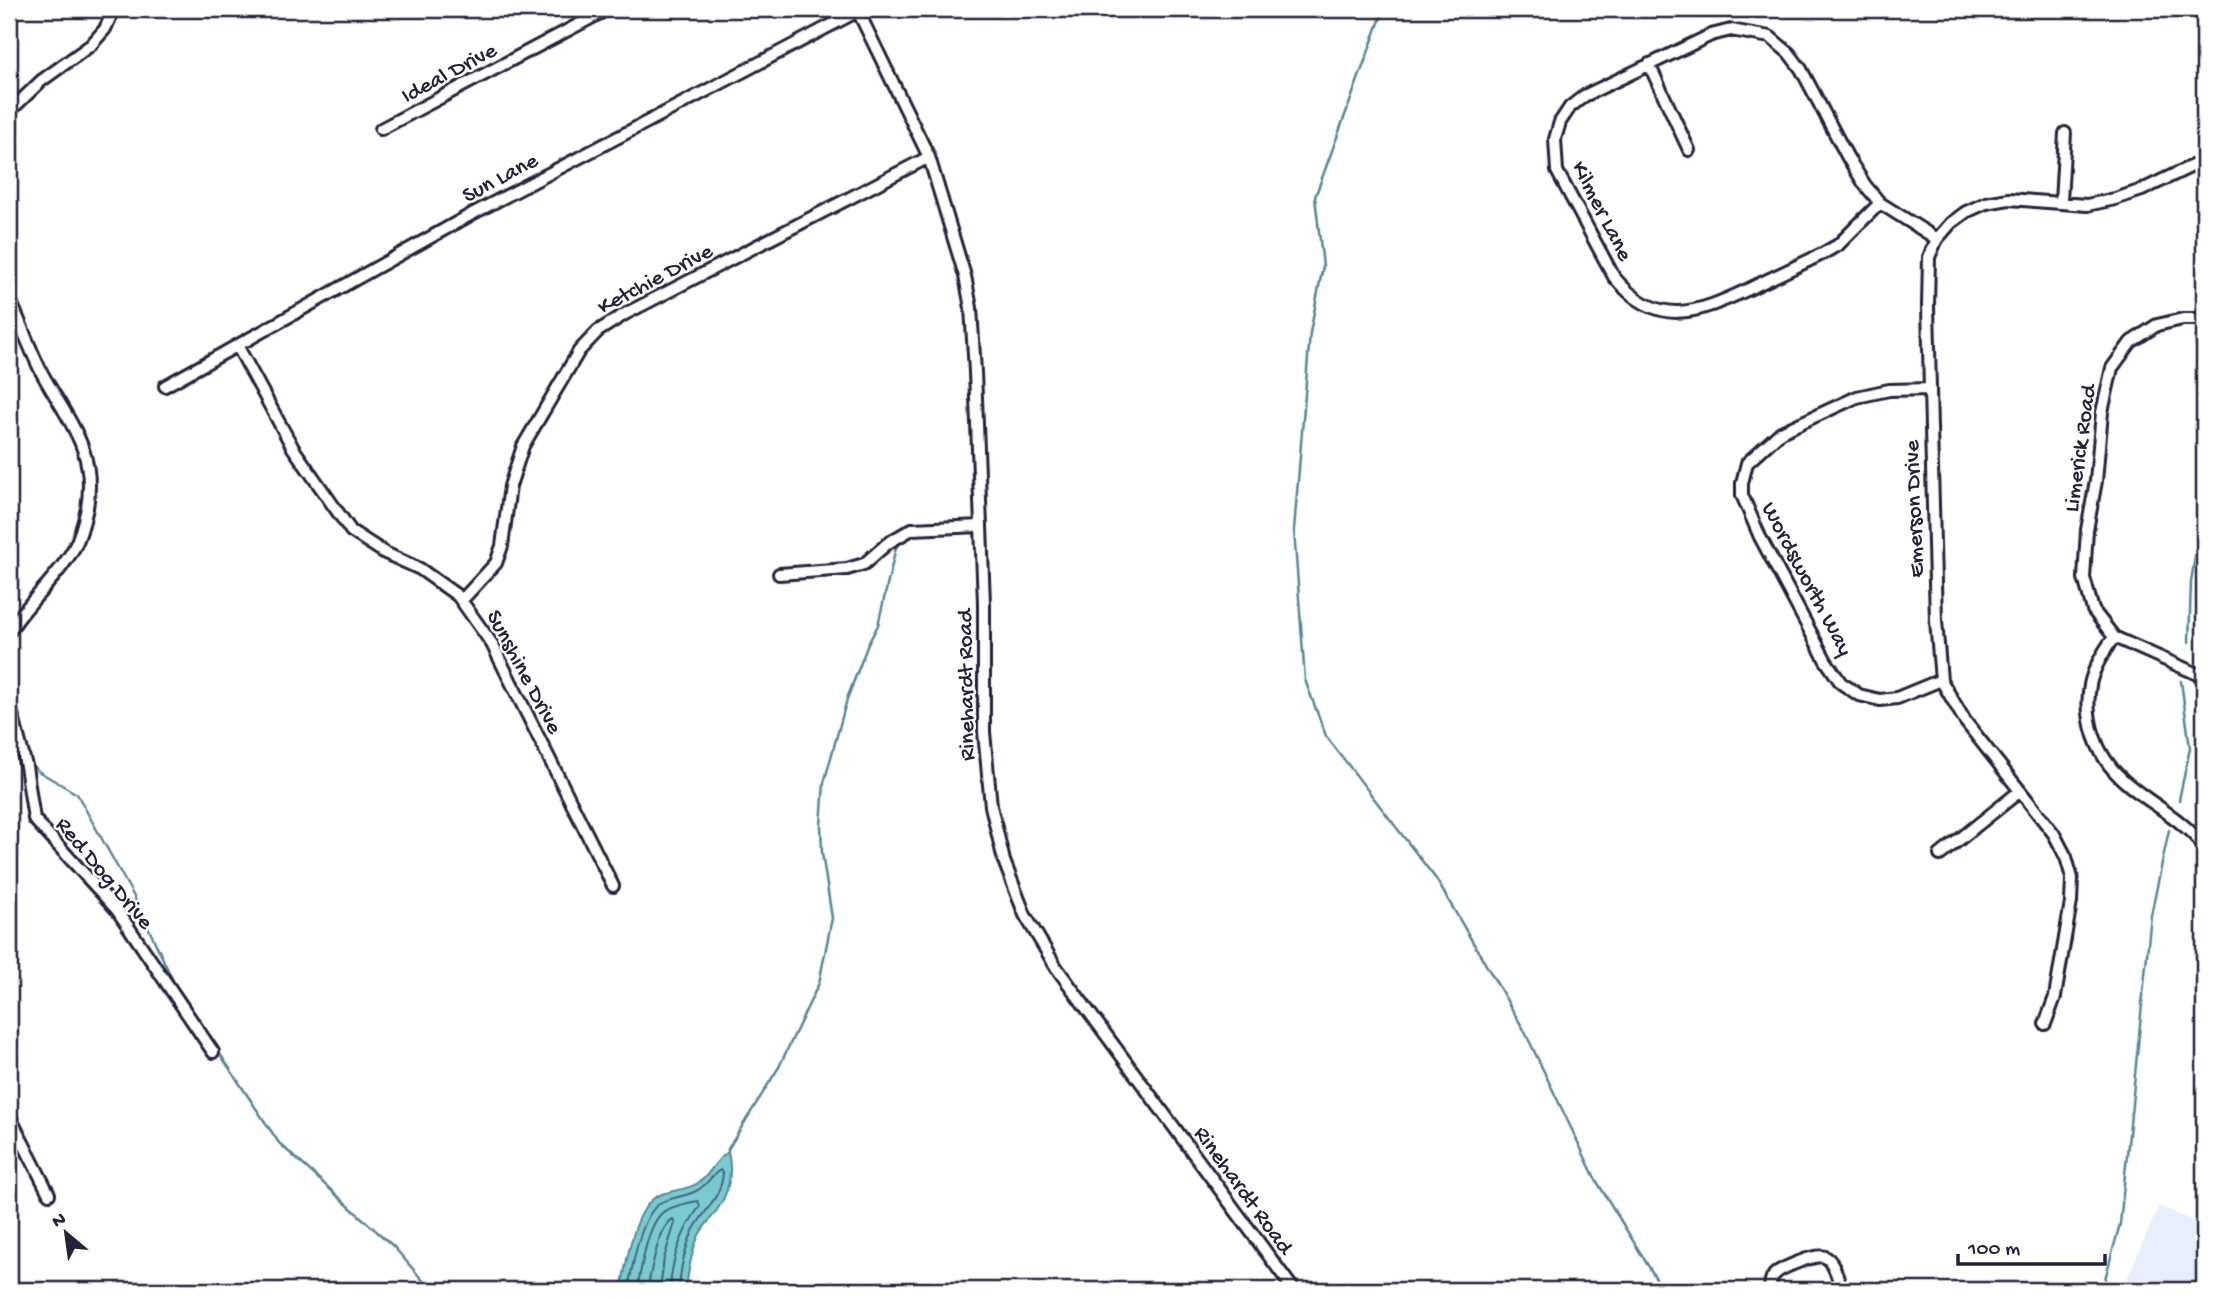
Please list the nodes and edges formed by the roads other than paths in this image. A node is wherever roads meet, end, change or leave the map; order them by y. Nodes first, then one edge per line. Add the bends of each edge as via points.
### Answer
1 (114, 9) edge
2 (608, 9) edge
3 (857, 10) edge
4 (1648, 64) junction
5 (9, 112) edge
6 (381, 130) dead end
7 (2065, 133) dead end
8 (1689, 150) dead end
9 (929, 157) junction
10 (2204, 163) edge
11 (2061, 201) junction
12 (1880, 203) junction
13 (1937, 239) junction
14 (9, 298) edge
15 (2204, 319) edge
16 (238, 347) junction
17 (165, 386) dead end
18 (1930, 389) junction
19 (981, 526) junction
20 (779, 574) dead end
21 (462, 600) junction
22 (9, 632) edge
23 (2114, 637) junction
24 (2204, 677) edge
25 (1941, 680) junction
26 (9, 702) edge
27 (2020, 791) junction
28 (2204, 847) edge
29 (1940, 855) dead end
30 (613, 886) dead end
31 (2045, 1024) dead end
32 (213, 1052) dead end
33 (9, 1115) edge
34 (49, 1195) dead end
35 (1294, 1290) edge
36 (1771, 1290) edge
37 (1842, 1290) edge

1 - 5 street via 91,45 41,81
2 - 6 street, Ideal Drive
3 - 9 street, Rinehardt Road
3 - 16 street, Sun Lane via 472,214
4 - 8 street
4 - 12 street, Kilmer Lane via 1731,30 1770,37 1801,69 1848,158
4 - 12 street, Kilmer Lane via 1577,101 1560,122 1555,139 1557,171 1615,277 1644,304 1686,313 1710,307 1838,245
7 - 11 street
9 - 19 street, Rinehardt Road via 971,308
9 - 21 street, Ketchie Drive via 598,331 579,351 523,446 510,486 496,563
10 - 11 street via 2115,199 2087,205
11 - 13 street via 1986,203 1951,223
12 - 13 street, Kilmer Lane
13 - 18 street, Emerson Drive via 1929,257
14 - 22 street via 42,373 79,435 91,488 85,521 72,552
15 - 23 street, Limerick Road via 2157,325 2130,342 2112,368 2102,412 2084,578 2093,610
16 - 17 street, Sun Lane
16 - 21 street, Sunshine Drive via 293,448 351,531 420,569
18 - 25 street, Emerson Drive
18 - 25 street, Wordsworth Way via 1857,397 1781,432 1747,463 1742,495 1841,683 1859,695 1880,700
19 - 20 street via 912,529 864,564
19 - 35 street, Rinehardt Road via 984,732 991,806 1004,861 1025,915 1056,967
21 - 30 street, Sunshine Drive via 492,644
23 - 24 street
23 - 28 street via 2090,685 2089,726 2104,758 2121,779 2173,816
25 - 27 street, Emerson Drive via 1965,721
26 - 32 street, Red Dog Drive via 34,818 117,910
27 - 29 street
27 - 31 street, Emerson Drive via 2054,834 2072,878 2065,946
33 - 34 street
36 - 37 street via 1773,1275 1817,1256 1831,1262

